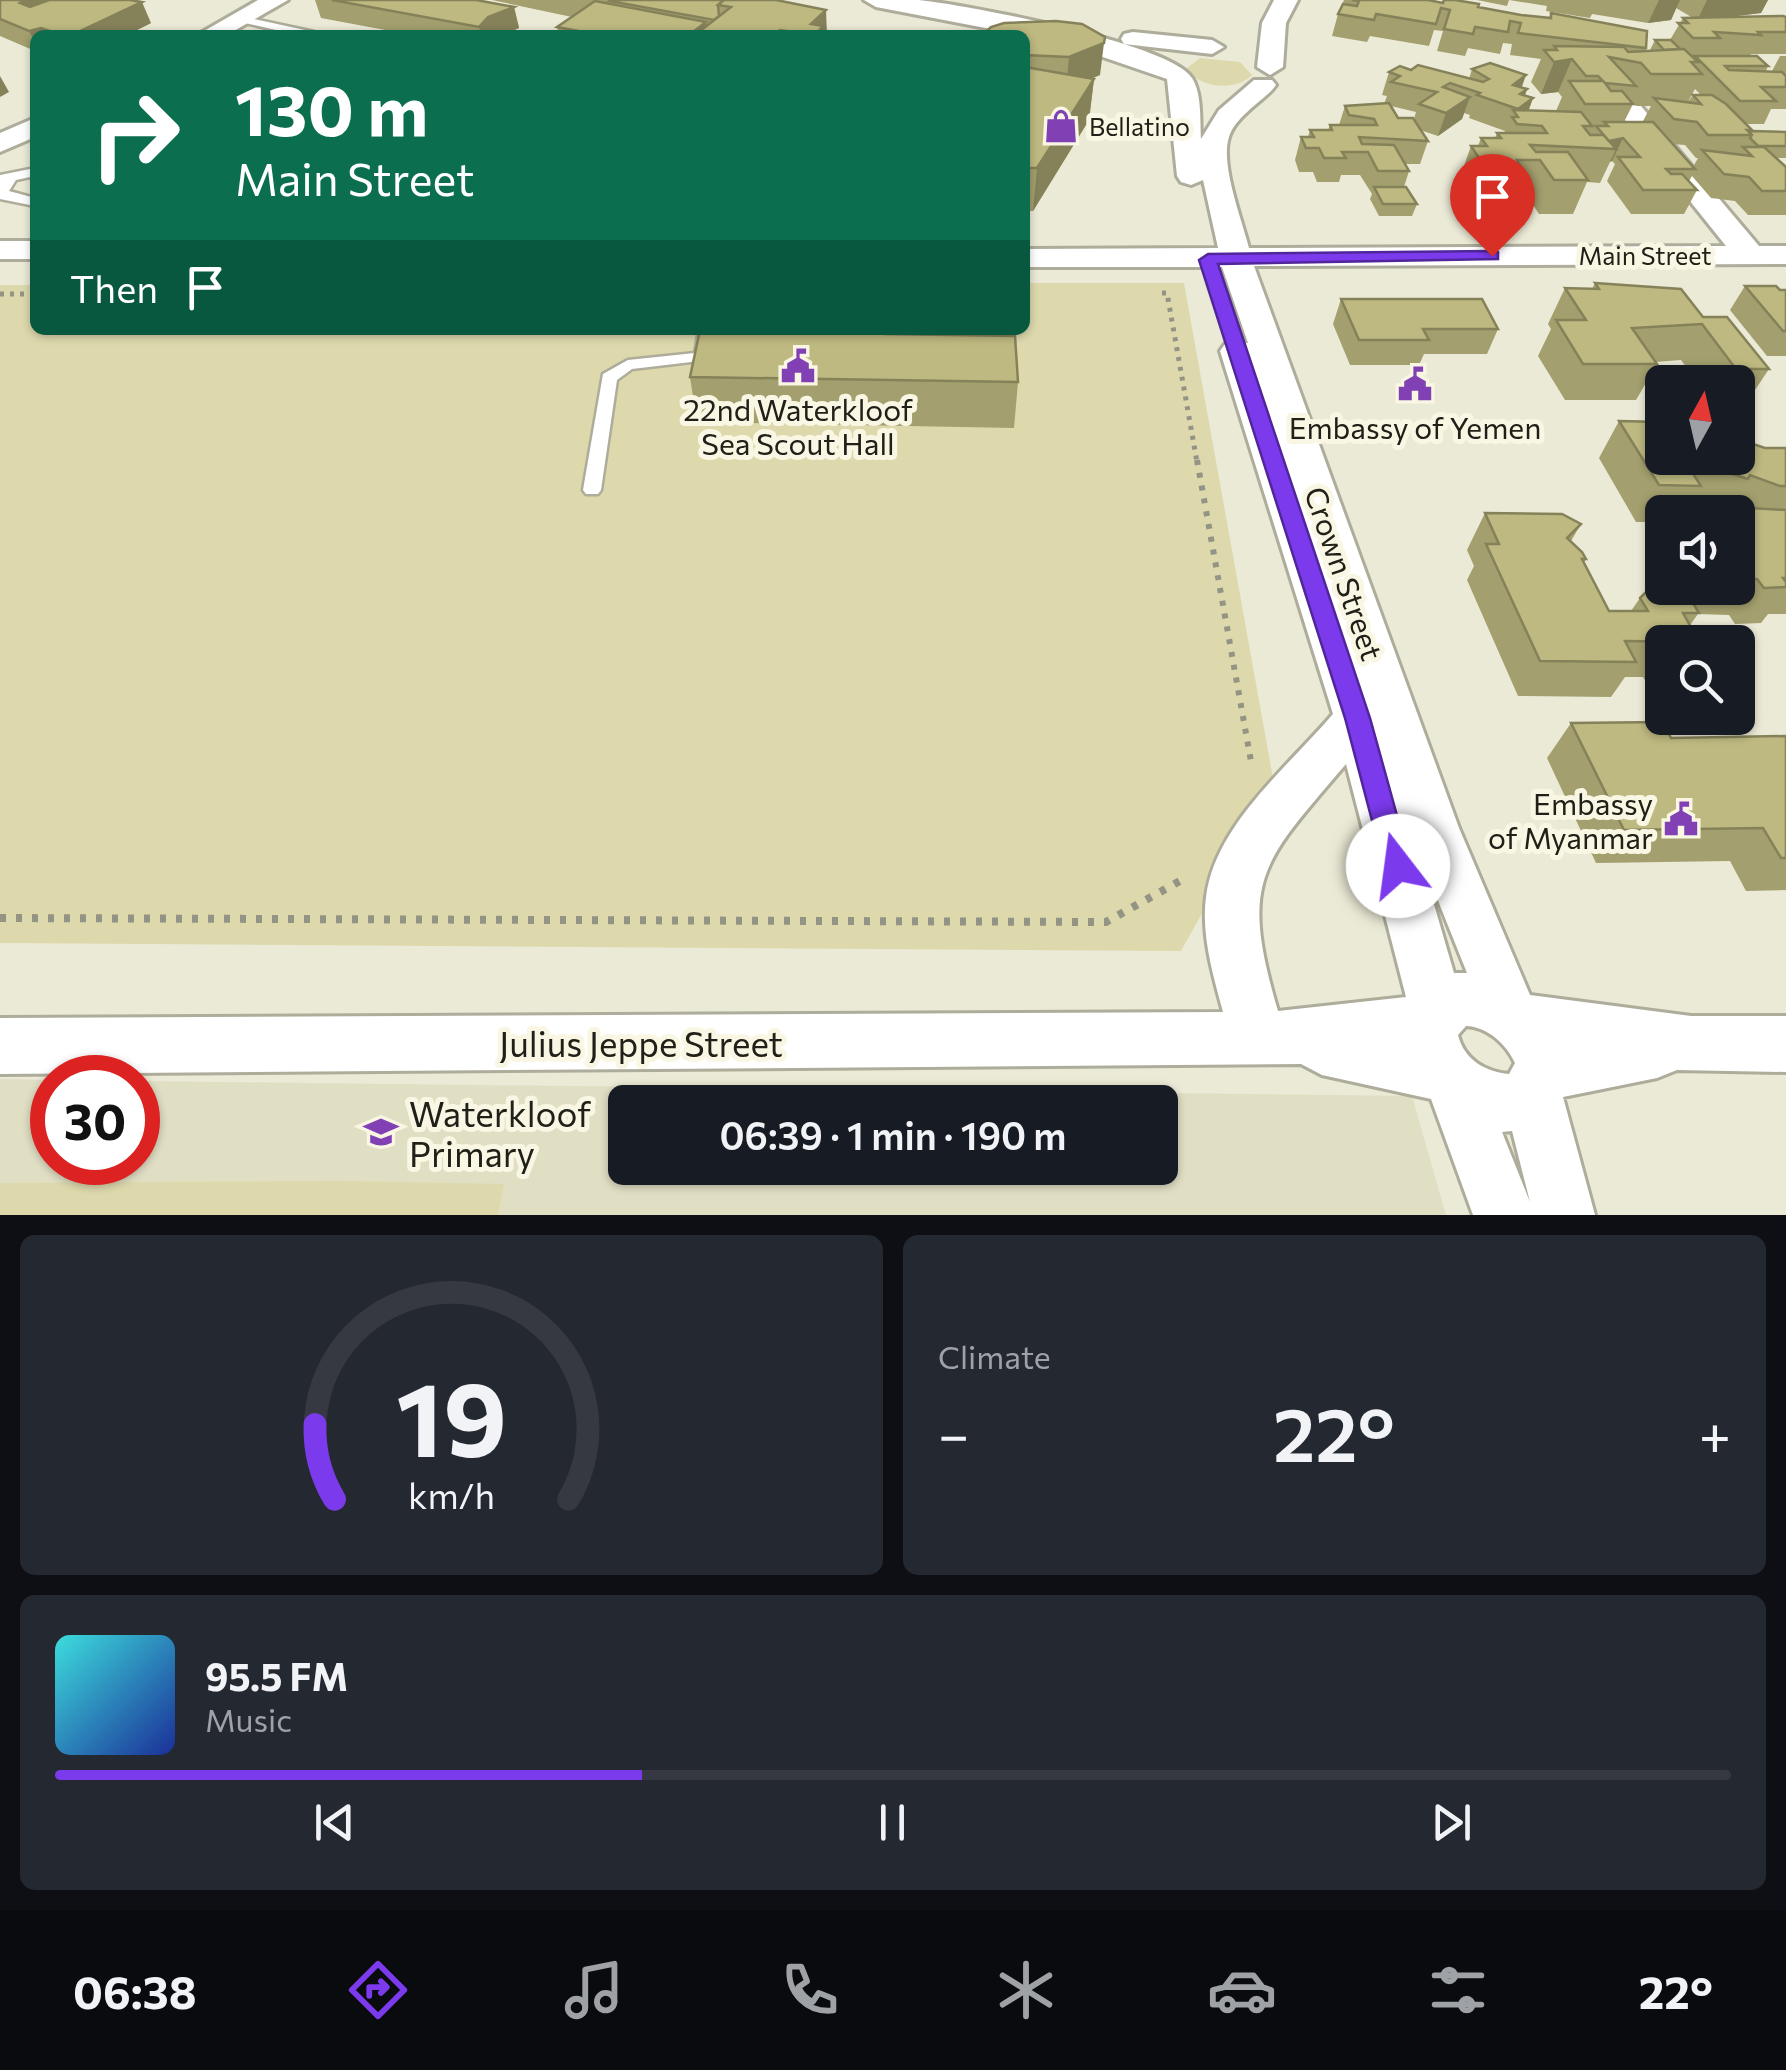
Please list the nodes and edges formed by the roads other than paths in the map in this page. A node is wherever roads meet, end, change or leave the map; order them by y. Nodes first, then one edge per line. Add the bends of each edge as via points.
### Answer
1 (276, 0) edge
2 (876, 0) edge
3 (936, 0) edge
4 (1286, 0) edge
5 (240, 19) junction
6 (1274, 23) junction
7 (219, 30) edge
8 (291, 30) edge
9 (1233, 47) junction
10 (1177, 76) junction
11 (1266, 76) junction
12 (1626, 104) edge
13 (30, 129) edge
14 (0, 144) edge
15 (30, 173) edge
16 (5, 179) edge
17 (30, 201) edge
18 (0, 250) edge
19 (30, 250) edge
20 (1750, 255) junction
21 (1786, 255) edge
22 (1030, 258) edge
23 (1222, 260) junction
24 (706, 335) edge
25 (702, 358) junction
26 (702, 377) edge
27 (592, 490) dead end
28 (1376, 718) junction
29 (1411, 828) junction
30 (1516, 1017) junction
31 (1270, 1039) junction
32 (1692, 1044) junction
33 (1786, 1044) edge
34 (0, 1046) edge
35 (1442, 1046) junction
36 (1537, 1083) junction
37 (1504, 1215) edge
38 (1564, 1215) edge

1 - 5 street
2 - 10 street via 1077,37
3 - 9 street via 1154,44
4 - 6 street
5 - 7 street
5 - 8 lane
6 - 9 street
6 - 11 street
9 - 10 street via 1178,55 1171,63
9 - 11 street
10 - 11 street via 1214,90
10 - 23 street, Crown Street via 1188,104 1187,156
11 - 23 street, Crown Street via 1215,136
12 - 20 street
13 - 14 street
15 - 16 lane
16 - 17 lane via 5,196
18 - 19 street
20 - 21 street, Main Street
20 - 23 street, Main Street
22 - 23 street, Main Street
23 - 28 street, Crown Street
24 - 25 lane
25 - 26 lane
25 - 27 lane via 628,365 609,378
28 - 29 street, Crown Street
28 - 31 street via 1277,814 1236,874 1232,930
29 - 30 street, Crown Street
29 - 35 street, Crown Street
30 - 32 street
30 - 35 street via 1496,1004 1456,999
30 - 36 street via 1538,1047
31 - 34 street, Julius Jeppe Street
31 - 35 street, Julius Jeppe Street
32 - 33 street
32 - 36 street
35 - 36 street via 1482,1100 1510,1104
35 - 37 street, Crown Street
36 - 38 street

